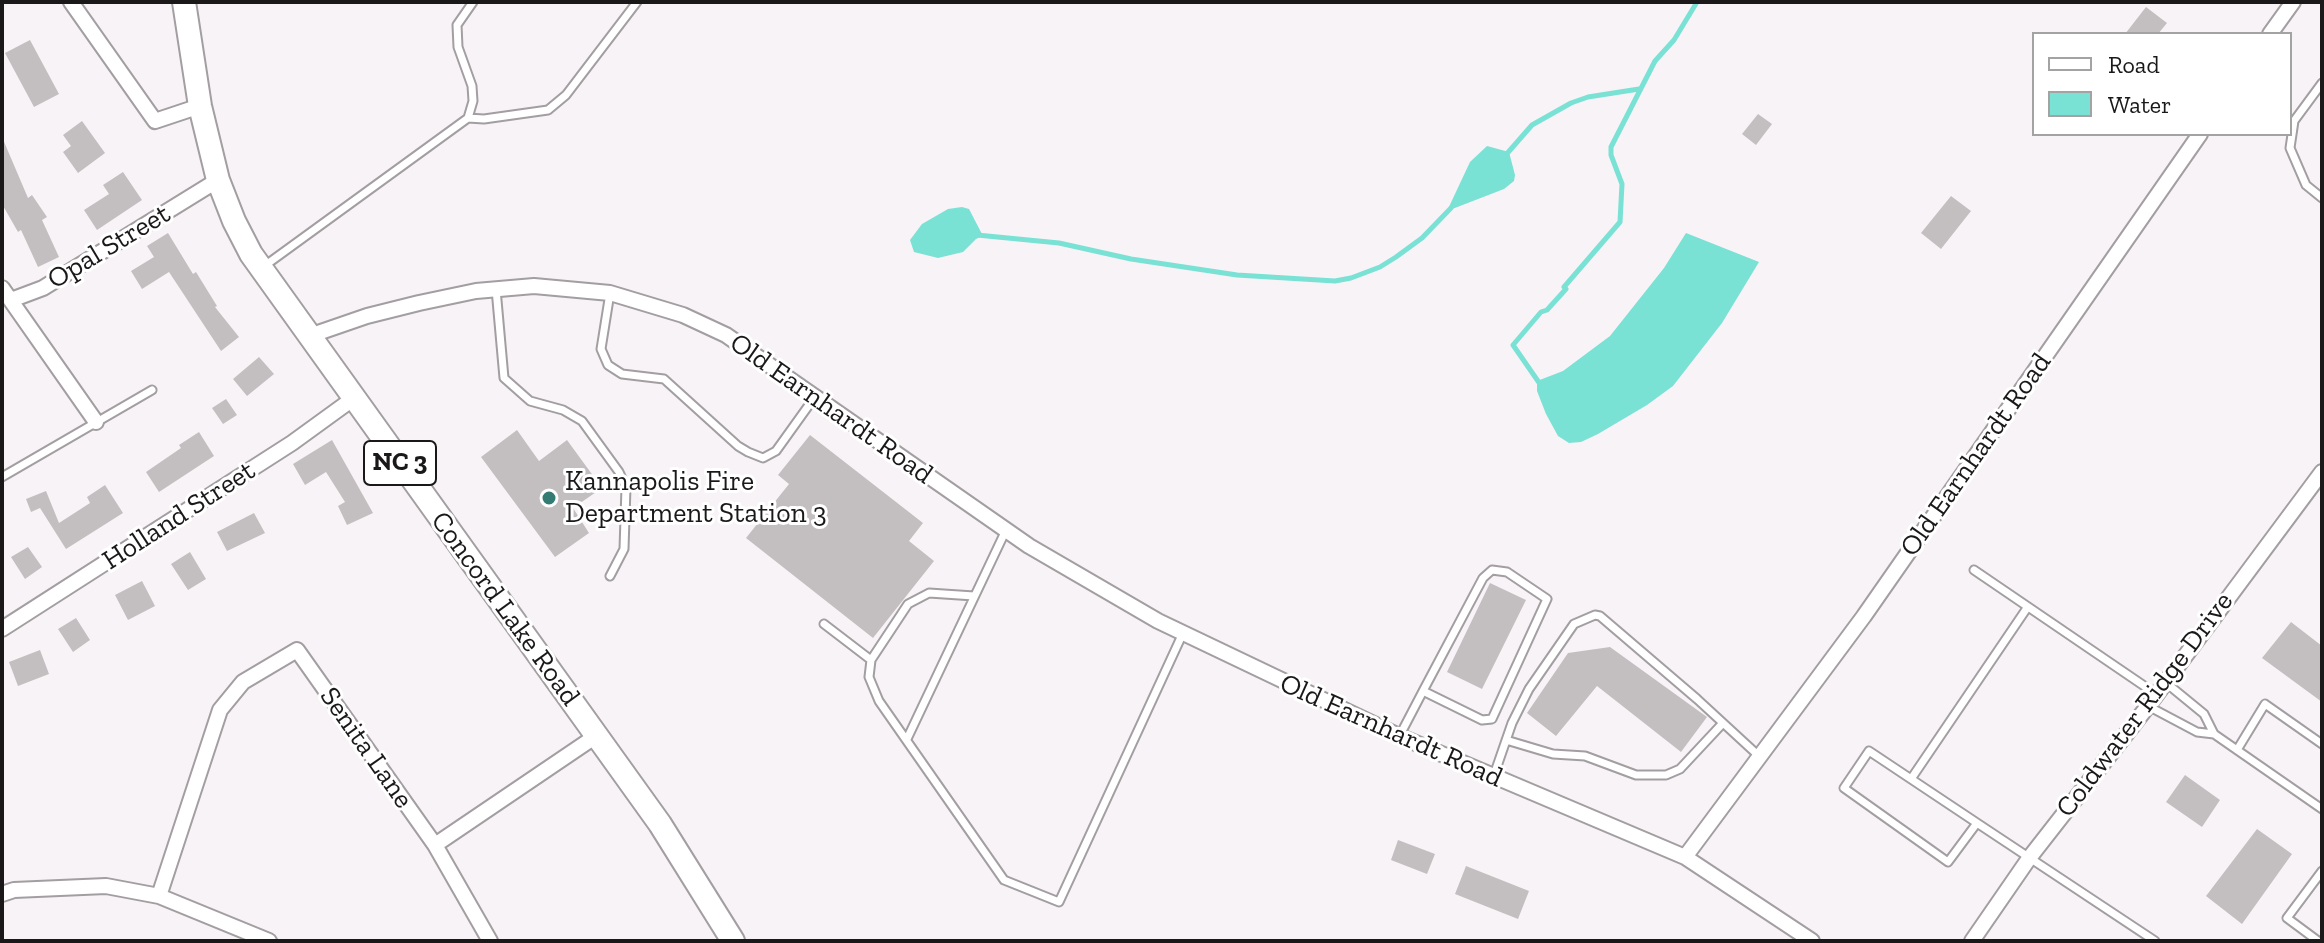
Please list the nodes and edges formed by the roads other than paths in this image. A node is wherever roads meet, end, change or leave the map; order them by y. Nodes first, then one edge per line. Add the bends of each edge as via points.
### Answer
1 (71, 2) edge
2 (184, 2) edge
3 (473, 2) edge
4 (637, 2) edge
5 (2293, 2) edge
6 (2271, 32) edge
7 (2322, 83) edge
8 (200, 106) junction
9 (468, 118) junction
10 (2292, 134) edge
11 (2199, 136) edge
12 (2292, 136) edge
13 (218, 180) junction
14 (2322, 198) edge
15 (261, 269) junction
16 (496, 289) junction
17 (610, 293) junction
18 (7, 294) edge
19 (309, 336) junction
20 (152, 390) dead end
21 (814, 397) junction
22 (354, 398) junction
23 (96, 422) junction
24 (2322, 472) edge
25 (2, 477) edge
26 (1006, 530) junction
27 (1974, 570) dead end
28 (610, 576) dead end
29 (974, 596) junction
30 (2027, 608) junction
31 (824, 624) dead end
32 (2, 629) edge
33 (1183, 633) junction
34 (871, 660) junction
35 (1423, 691) junction
36 (2156, 694) junction
37 (1723, 723) junction
38 (2214, 734) junction
39 (596, 736) junction
40 (1399, 736) junction
41 (907, 739) junction
42 (1506, 740) junction
43 (2322, 744) edge
44 (2237, 750) junction
45 (1760, 757) junction
46 (1493, 777) junction
47 (1911, 779) junction
48 (2322, 809) edge
49 (1977, 823) junction
50 (435, 845) junction
51 (1685, 857) junction
52 (2030, 857) junction
53 (2322, 871) edge
54 (2, 894) edge
55 (159, 896) junction
56 (269, 941) edge
57 (490, 941) edge
58 (733, 941) edge
59 (1812, 941) edge
60 (1972, 941) edge
61 (2155, 941) edge
62 (2318, 941) edge

1 - 8 street via 155,121
2 - 8 main road, Concord Lake Road / NC 3
3 - 9 lane via 457,25 458,47 472,86
4 - 9 lane via 566,95 548,110
5 - 6 street
7 - 10 lane via 2294,121
8 - 13 main road, Concord Lake Road / NC 3
9 - 15 lane
11 - 45 street, Old Earnhardt Road
12 - 14 lane via 2290,148 2306,185
13 - 15 main road, Concord Lake Road / NC 3
13 - 18 street, Opal Street via 43,288
15 - 19 main road, Concord Lake Road / NC 3
16 - 17 street, Old Earnhardt Road via 534,286
16 - 19 street, Old Earnhardt Road via 367,316
16 - 28 lane via 504,378 530,401 582,421 626,487 624,549
17 - 21 street, Old Earnhardt Road via 672,311 726,335
17 - 21 lane via 601,349 608,365 622,374 664,379 748,452 763,458 776,451
18 - 23 street
19 - 22 main road, Concord Lake Road / NC 3
20 - 23 lane
21 - 26 street, Old Earnhardt Road
22 - 32 street, Holland Street
22 - 39 main road, Concord Lake Road / NC 3
23 - 25 lane
24 - 36 street, Coldwater Ridge Drive
26 - 29 lane
26 - 33 street, Old Earnhardt Road
27 - 30 lane
29 - 34 lane via 929,593 908,604
29 - 41 lane
30 - 36 lane
30 - 47 lane
31 - 34 lane
33 - 40 street, Old Earnhardt Road
33 - 41 lane via 1059,902 1004,880
34 - 41 lane via 869,677 879,701
35 - 35 lane via 1492,570 1507,572 1547,599 1492,719 1482,720
35 - 40 lane
36 - 38 lane via 2197,732
36 - 38 lane via 2204,714
36 - 52 street, Coldwater Ridge Drive
37 - 42 lane via 1680,769 1657,776
37 - 42 lane via 1595,615 1574,624 1529,689
37 - 45 lane
38 - 44 lane
39 - 50 street
39 - 58 main road, Concord Lake Road / NC 3 via 660,824
40 - 46 street, Old Earnhardt Road
42 - 46 lane
43 - 44 lane via 2265,704
44 - 48 lane
45 - 51 street, Old Earnhardt Road
46 - 51 street, Old Earnhardt Road
47 - 49 lane
47 - 49 lane via 1869,751 1844,788 1948,862
49 - 52 lane
50 - 55 street, Senita Lane via 297,650 243,682 220,710
50 - 57 street, Senita Lane
51 - 59 street
52 - 60 street, Coldwater Ridge Drive
52 - 61 lane
53 - 62 lane via 2287,918
54 - 55 street via 106,886
55 - 56 street

